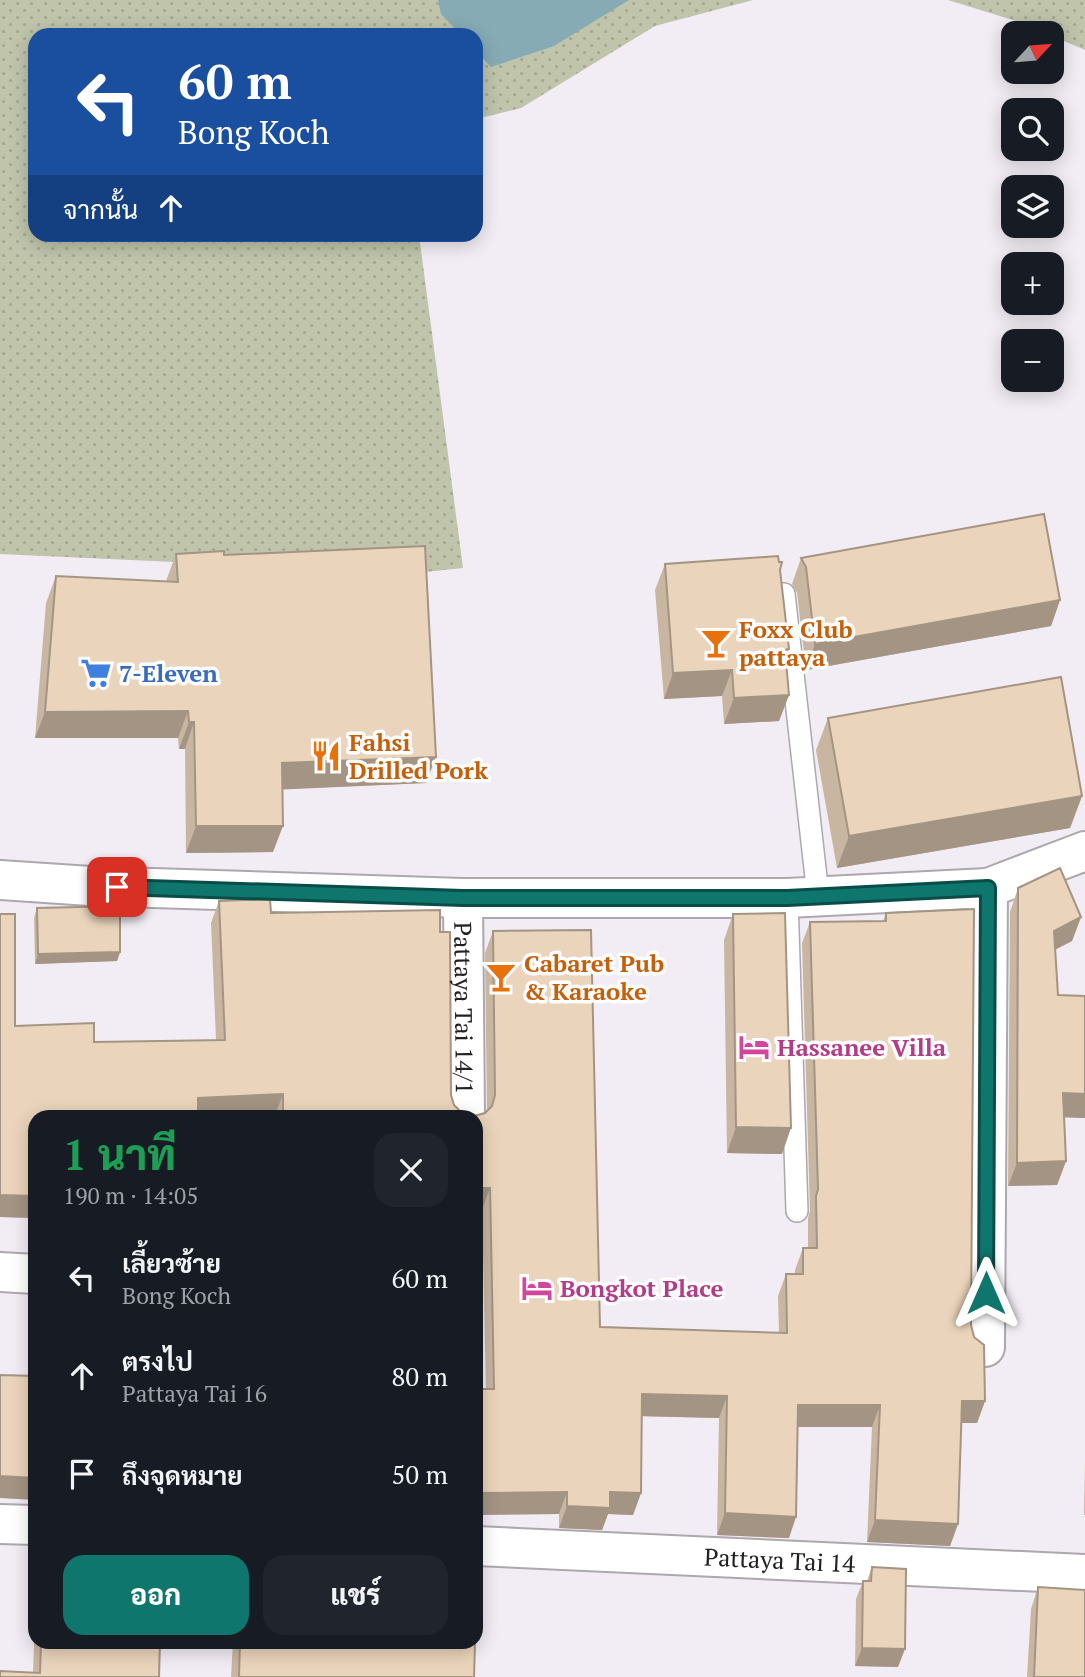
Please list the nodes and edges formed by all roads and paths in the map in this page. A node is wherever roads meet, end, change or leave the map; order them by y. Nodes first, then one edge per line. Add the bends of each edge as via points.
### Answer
1 (784, 594) edge
2 (1085, 851) edge
3 (0, 880) edge
4 (988, 888) junction
5 (802, 897) junction
6 (463, 898) junction
7 (465, 1110) edge
8 (797, 1211) dead end
9 (0, 1272) edge
10 (28, 1274) edge
11 (985, 1347) edge
12 (0, 1524) edge
13 (28, 1525) edge
14 (483, 1546) edge
15 (1085, 1574) edge

1 - 5 lane
2 - 4 street
3 - 6 street
4 - 5 street
4 - 11 street
5 - 6 street
5 - 8 lane
6 - 7 street, Pattaya Tai 14/1
9 - 10 street
12 - 13 street
14 - 15 street, Pattaya Tai 14

